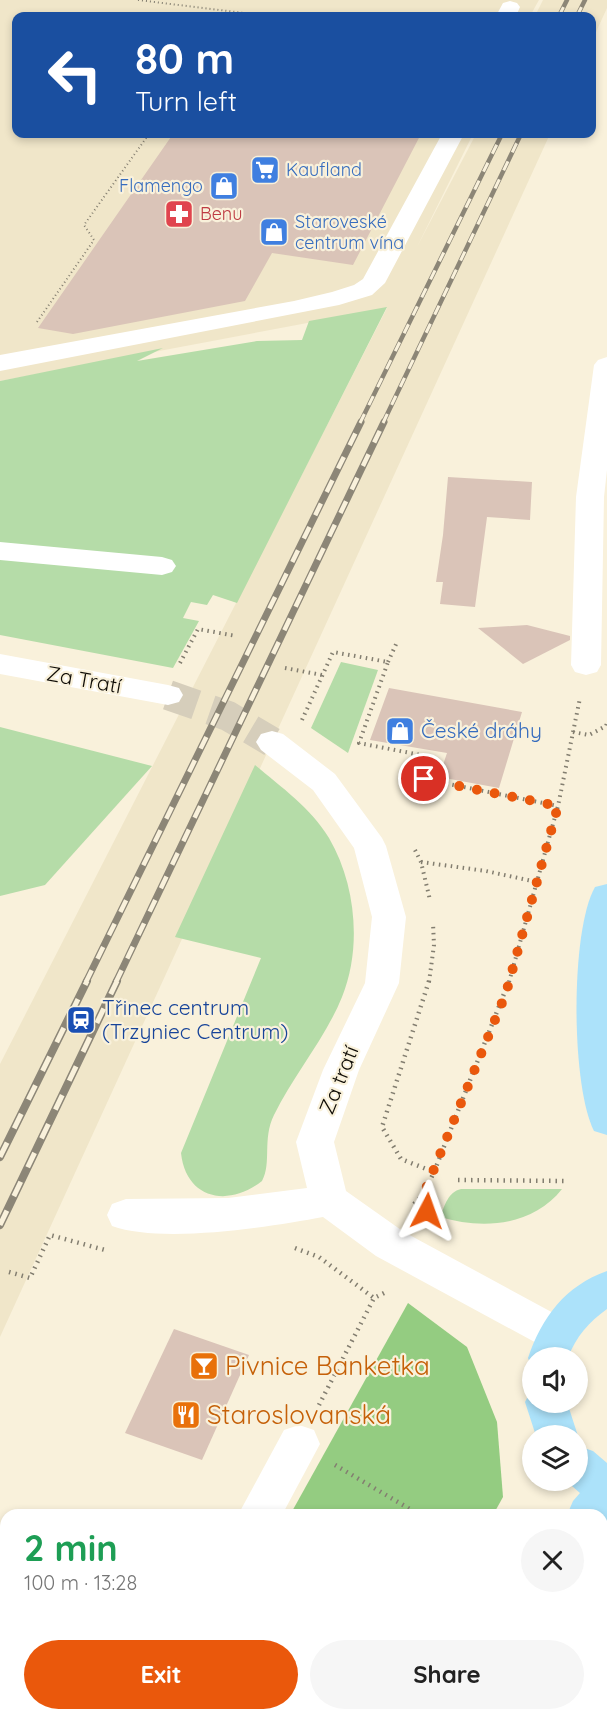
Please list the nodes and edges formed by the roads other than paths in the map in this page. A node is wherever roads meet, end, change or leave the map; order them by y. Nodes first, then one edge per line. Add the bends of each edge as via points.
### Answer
1 (451, 138) edge
2 (0, 363) edge
3 (607, 365) edge
4 (602, 439) edge
5 (0, 551) edge
6 (162, 566) dead end
7 (0, 664) edge
8 (586, 665) road end
9 (173, 682) tunnel mouth
10 (286, 734) tunnel mouth
11 (607, 896) edge
12 (602, 930) edge
13 (607, 1120) edge
14 (329, 1200) junction
15 (126, 1215) dead end
16 (607, 1288) edge
17 (552, 1346) edge
18 (299, 1444) road end
19 (588, 1474) edge
20 (607, 1490) edge
21 (607, 1496) edge
22 (262, 1509) edge
23 (594, 1509) edge

1 - 2 street via 374,283 363,290 294,308
3 - 4 street
4 - 8 street via 590,497
5 - 6 street
7 - 9 street, Za Tratí
10 - 14 street, Za tratí via 370,846 389,917 382,982 341,1070 315,1142
11 - 12 main road
12 - 13 main road via 594,981
14 - 15 street via 280,1210 190,1217
14 - 17 street via 390,1244
16 - 17 main road via 577,1307
18 - 22 street
19 - 20 main road
21 - 23 main road

